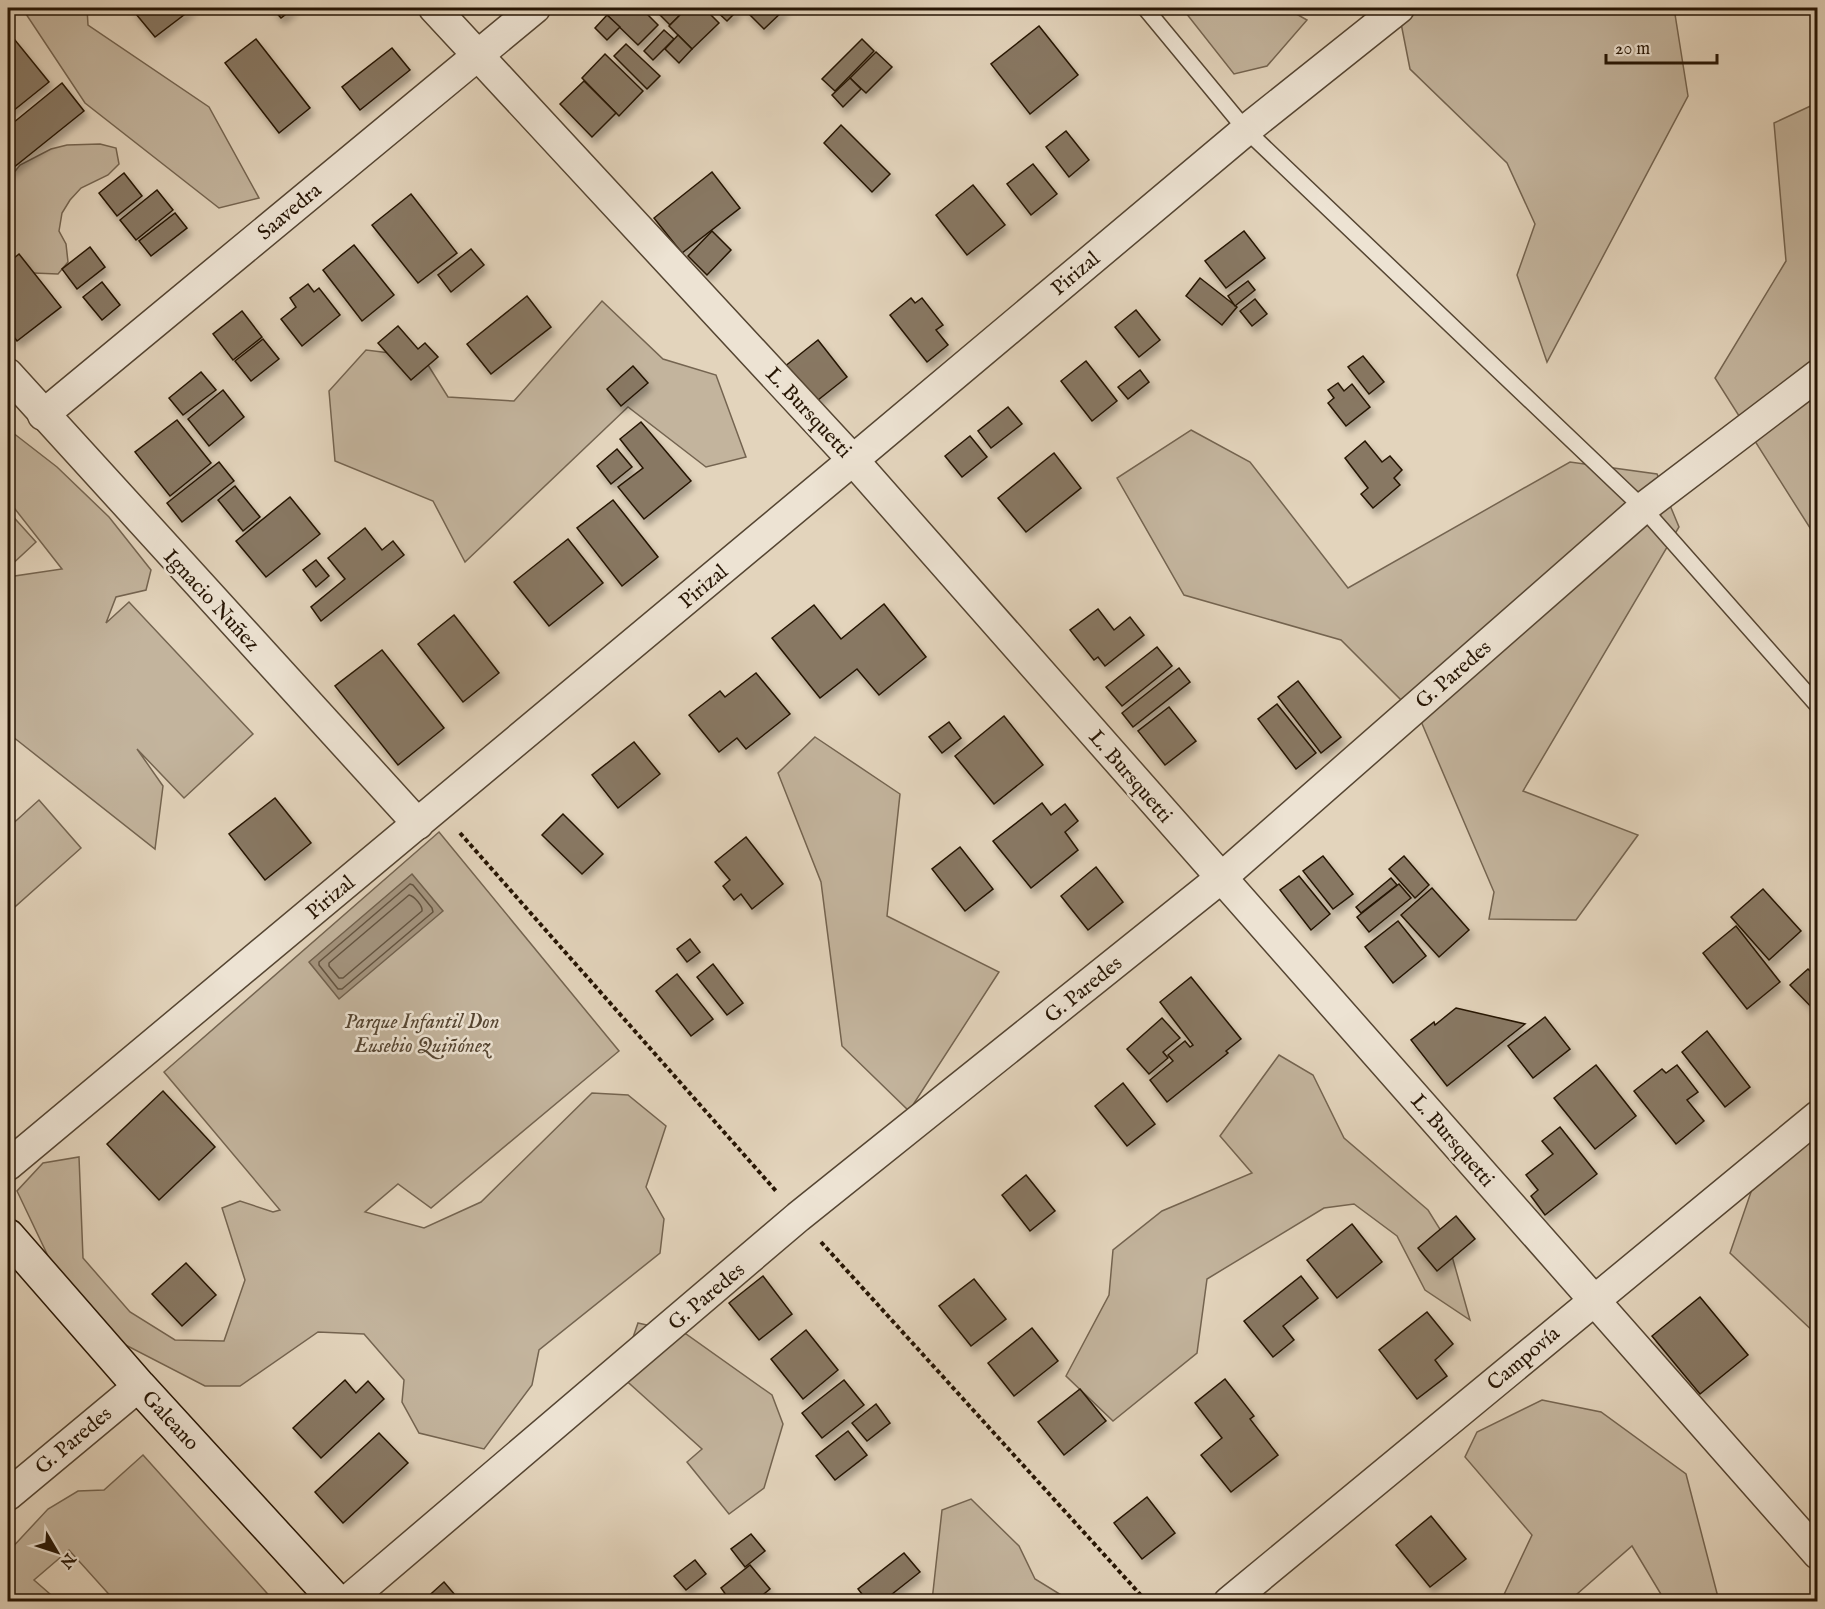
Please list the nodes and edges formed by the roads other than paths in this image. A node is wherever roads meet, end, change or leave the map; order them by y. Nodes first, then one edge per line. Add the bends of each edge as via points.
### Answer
1 (434, 8) edge
2 (535, 8) edge
3 (1145, 8) edge
4 (1399, 8) edge
5 (478, 55) junction
6 (1246, 130) junction
7 (8, 374) edge
8 (1818, 375) edge
9 (43, 415) junction
10 (853, 460) junction
11 (1643, 508) junction
12 (1818, 706) edge
13 (418, 824) junction
14 (1221, 878) junction
15 (1818, 1116) edge
16 (8, 1165) edge
17 (8, 1236) edge
18 (1594, 1300) junction
19 (139, 1386) junction
20 (8, 1495) edge
21 (1818, 1554) edge
22 (337, 1602) edge
23 (346, 1602) edge
24 (1229, 1602) edge

1 - 5 street, L. Bursquetti
2 - 5 street, Saavedra
3 - 6 lane
4 - 6 street, Pirizal
5 - 9 street, Saavedra
5 - 10 street, L. Bursquetti
6 - 10 street, Pirizal
6 - 11 lane
7 - 9 street, Ignacio Nuñez
8 - 11 street, G. Paredes
9 - 13 street, Ignacio Nuñez
10 - 13 street, Pirizal
10 - 14 street, L. Bursquetti
11 - 12 lane
11 - 14 street, G. Paredes
13 - 16 street, Pirizal
14 - 18 street, L. Bursquetti
14 - 23 street, G. Paredes via 798,1217
15 - 18 street, Campovía
17 - 19 street, Galeano
18 - 21 street, L. Bursquetti
18 - 24 street, Campovía
19 - 20 street, G. Paredes
19 - 22 street, Galeano

